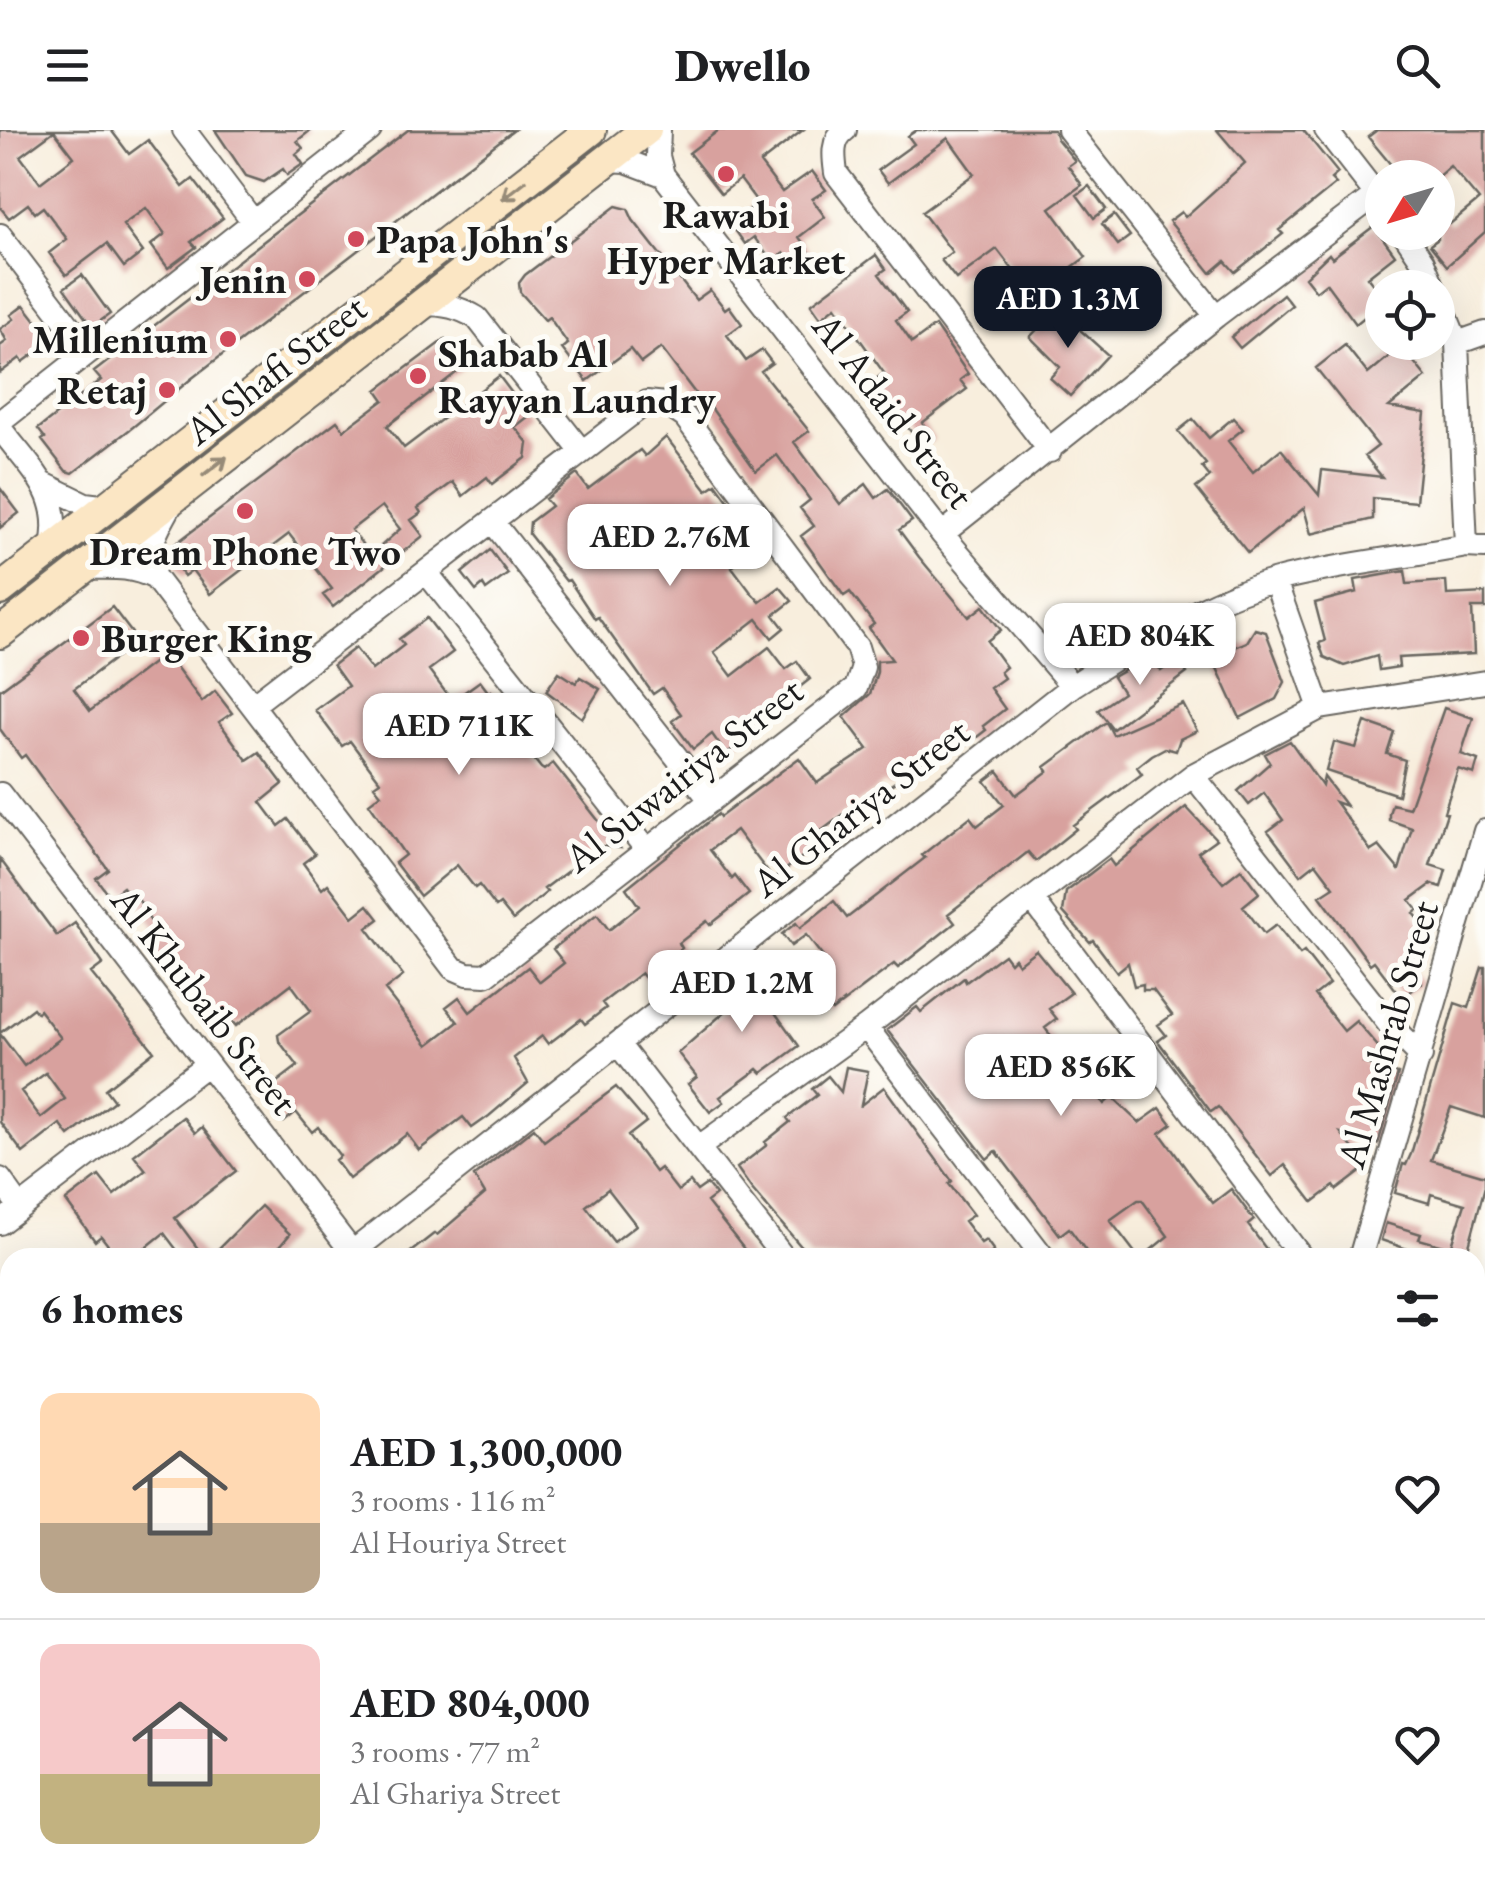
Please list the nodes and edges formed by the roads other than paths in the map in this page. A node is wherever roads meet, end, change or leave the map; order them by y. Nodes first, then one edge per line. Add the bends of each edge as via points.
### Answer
1 (184, 130) edge
2 (370, 130) edge
3 (590, 130) edge
4 (646, 130) edge
5 (660, 130) edge
6 (844, 130) edge
7 (1068, 130) edge
8 (1326, 130) edge
9 (607, 160) junction
10 (662, 175) junction
11 (1365, 179) edge
12 (1365, 209) edge
13 (252, 220) junction
14 (0, 236) edge
15 (476, 263) junction
16 (423, 304) junction
17 (1216, 316) junction
18 (477, 318) junction
19 (1485, 333) edge
20 (1455, 337) edge
21 (1457, 342) junction
22 (89, 352) junction
23 (0, 425) edge
24 (1050, 451) junction
25 (582, 452) junction
26 (41, 482) junction
27 (177, 495) junction
28 (109, 507) junction
29 (492, 521) junction
30 (942, 534) junction
31 (1476, 546) edge
32 (50, 552) junction
33 (82, 568) junction
34 (426, 572) junction
35 (155, 578) junction
36 (1275, 580) junction
37 (0, 590) edge
38 (0, 633) edge
39 (1485, 682) edge
40 (1072, 686) junction
41 (254, 704) junction
42 (1320, 708) junction
43 (1192, 775) junction
44 (0, 794) edge
45 (710, 801) junction
46 (1485, 830) edge
47 (648, 850) junction
48 (1032, 899) junction
49 (866, 1027) junction
50 (618, 1044) junction
51 (1420, 1056) junction
52 (206, 1065) junction
53 (699, 1147) junction
54 (0, 1180) edge
55 (20, 1207) junction
56 (0, 1223) edge
57 (344, 1248) edge
58 (357, 1248) edge
59 (776, 1248) edge
60 (1036, 1248) edge
61 (1294, 1248) edge
62 (1363, 1248) edge

1 - 13 street
2 - 13 street
3 -> 28 main road, Al Shafi Street
4 - 9 main road, Al Shafi Street
5 - 10 street
6 - 24 street via 833,154 836,173
7 - 17 street
8 - 11 street
9 - 10 street
9 - 15 main road, Al Shafi Street
10 - 30 street, Al Adaid Street
12 - 17 street
13 - 22 street
14 - 22 street
15 - 16 main road, Al Shafi Street
15 - 18 street
16 - 18 street
27 -> 16 main road, Al Shafi Street
17 - 24 street
18 - 25 street
19 - 21 street
20 - 21 street
21 - 31 street
22 - 23 street
23 - 26 street
24 - 30 street
25 - 29 street, Al Suwairiya Street
25 - 45 street, Al Suwairiya Street via 647,402 666,404 685,418 857,647 863,667 856,688
26 - 28 street via 74,500
26 - 32 street via 57,528
27 - 33 main road, Al Shafi Street
27 - 35 street via 151,546
28 - 32 main road, Al Shafi Street
29 - 34 street, Al Suwairiya Street
29 - 45 street
30 - 40 street, Al Adaid Street
31 - 36 street, Al Ghariya Street
32 - 37 main road, Al Shafi Street
33 - 35 street via 134,568
33 - 38 main road, Al Shafi Street
34 - 41 street, Al Suwairiya Street
34 - 47 street
35 - 41 street, Al Suwairiya Street
36 - 40 street, Al Ghariya Street via 1192,615
36 - 42 street
39 - 42 street
40 - 50 street, Al Ghariya Street
41 - 47 street, Al Suwairiya Street via 453,968 467,974 486,975
42 - 43 street
43 - 48 street
43 - 51 street
44 - 52 street, Al Khubaib Street
45 - 47 street, Al Suwairiya Street
46 - 51 street, Al Mashrab Street
48 - 49 street
48 - 61 street
49 - 53 street
49 - 60 street
50 - 53 street
50 - 58 street, Al Ghariya Street
51 - 62 street, Al Mashrab Street
52 - 55 street
52 - 57 street, Al Khubaib Street
53 - 59 street
54 - 55 street
55 - 56 street

